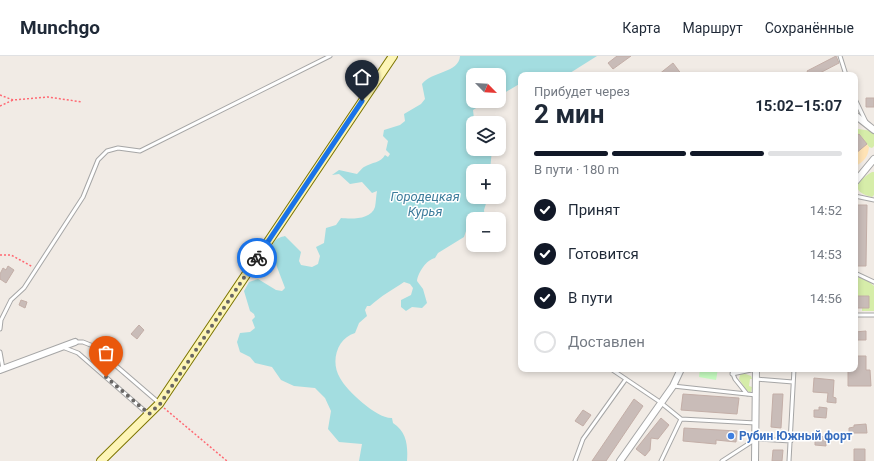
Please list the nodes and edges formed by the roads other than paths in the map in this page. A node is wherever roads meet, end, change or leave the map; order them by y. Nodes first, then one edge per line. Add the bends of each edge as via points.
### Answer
1 (330, 56) edge
2 (393, 56) edge
3 (840, 56) edge
4 (845, 72) edge
5 (858, 105) edge
6 (858, 117) edge
7 (868, 125) junction
8 (874, 130) edge
9 (874, 159) edge
10 (858, 178) edge
11 (858, 197) edge
12 (874, 200) edge
13 (858, 274) edge
14 (874, 282) edge
15 (858, 315) edge
16 (874, 315) edge
17 (0, 329) edge
18 (75, 342) joint
19 (63, 347) junction
20 (0, 352) edge
21 (2, 369) edge
22 (616, 372) edge
23 (680, 372) edge
24 (742, 372) edge
25 (756, 372) edge
26 (794, 372) edge
27 (732, 374) joint
28 (626, 379) junction
29 (756, 379) junction
30 (793, 382) junction
31 (673, 386) junction
32 (747, 394) junction
33 (756, 395) junction
34 (660, 402) junction
35 (160, 404) junction
36 (149, 414) junction
37 (681, 419) junction
38 (756, 424) junction
39 (756, 439) junction
40 (791, 441) junction
41 (101, 461) edge
42 (575, 461) edge
43 (621, 461) edge
44 (661, 461) edge
45 (722, 461) edge
46 (755, 461) edge
47 (789, 461) edge

1 - 17 lane via 140,151 118,148 107,151 98,160 83,197 24,288 11,300 1,320
2 - 35 main road
3 - 4 lane
5 - 7 lane
6 - 7 street
7 - 8 street
9 - 10 street
11 - 12 lane
13 - 14 lane
15 - 16 lane
18 - 19 street
18 - 35 lane via 93,346
19 - 21 street
19 - 36 lane via 78,353
20 - 21 lane
22 - 28 lane
23 - 31 street
24 - 27 lane
25 - 29 street
26 - 30 lane
27 - 32 lane
28 - 34 lane
28 - 42 lane via 583,438
29 - 30 lane
29 - 33 street
30 - 40 lane
31 - 32 lane
31 - 34 street
32 - 33 lane
33 - 38 street
34 - 37 lane
34 - 43 street
35 - 36 main road
36 - 41 main road
37 - 38 lane
37 - 44 lane
38 - 39 street
39 - 40 lane
39 - 45 lane
39 - 46 street
40 - 47 lane

